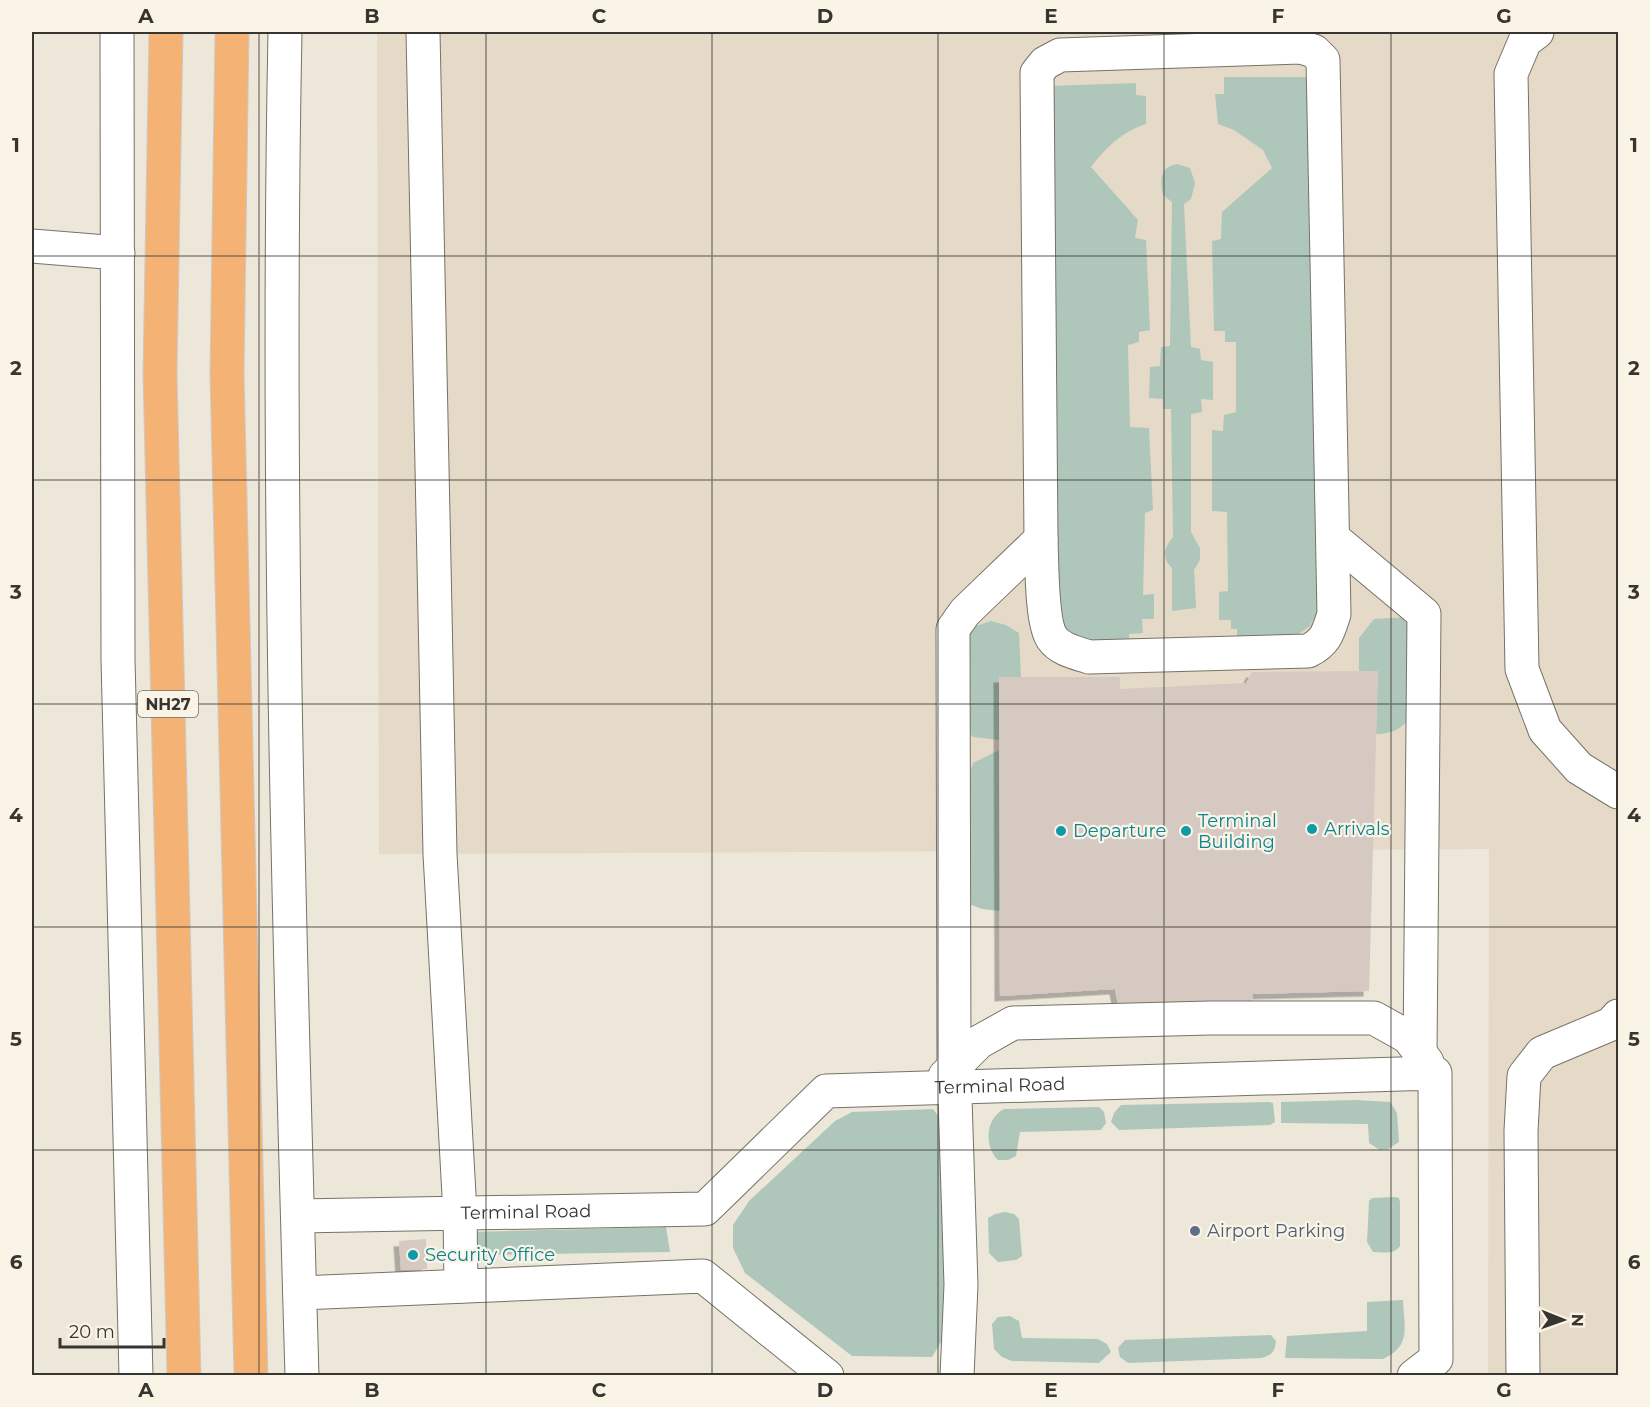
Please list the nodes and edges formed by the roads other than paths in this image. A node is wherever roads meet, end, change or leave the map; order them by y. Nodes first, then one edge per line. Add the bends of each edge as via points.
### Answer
1 (117, 32) edge
2 (166, 32) edge
3 (232, 32) edge
4 (285, 32) edge
5 (423, 32) edge
6 (1538, 32) edge
7 (32, 246) edge
8 (118, 253) junction
9 (1333, 538) junction
10 (1041, 539) junction
11 (1618, 792) edge
12 (1618, 1016) edge
13 (1427, 1063) junction
14 (947, 1081) junction
15 (460, 1213) junction
16 (298, 1216) junction
17 (461, 1286) junction
18 (300, 1293) junction
19 (136, 1376) edge
20 (184, 1376) edge
21 (251, 1376) edge
22 (302, 1376) edge
23 (827, 1376) edge
24 (957, 1376) edge
25 (1413, 1376) edge
26 (1523, 1376) edge

1 - 8 street
2 - 20 highway, NH27 via 160,373
3 - 21 highway via 227,374
4 - 16 street via 285,727
5 - 15 street via 440,854
6 - 11 street via 1525,41 1511,74 1522,669 1545,730 1579,768
7 - 8 street
8 - 19 street via 118,659
9 - 10 street via 1334,614 1320,645 1308,651 1089,657 1065,649 1051,638 1044,609
9 - 10 street via 1323,60 1314,51 1300,46 1060,55 1037,73
9 - 13 street via 1424,614
10 - 14 street via 965,612 953,629
12 - 26 street via 1611,1024 1542,1053 1524,1076
13 - 14 street, Terminal Road
13 - 14 street via 1408,1037 1374,1018 1013,1023 979,1042
13 - 25 street via 1436,1359
14 - 15 street, Terminal Road via 826,1091 705,1209
14 - 24 street via 961,1286
15 - 16 street, Terminal Road
15 - 17 street
16 - 18 street
17 - 18 street
17 - 23 street via 703,1276
18 - 22 street

